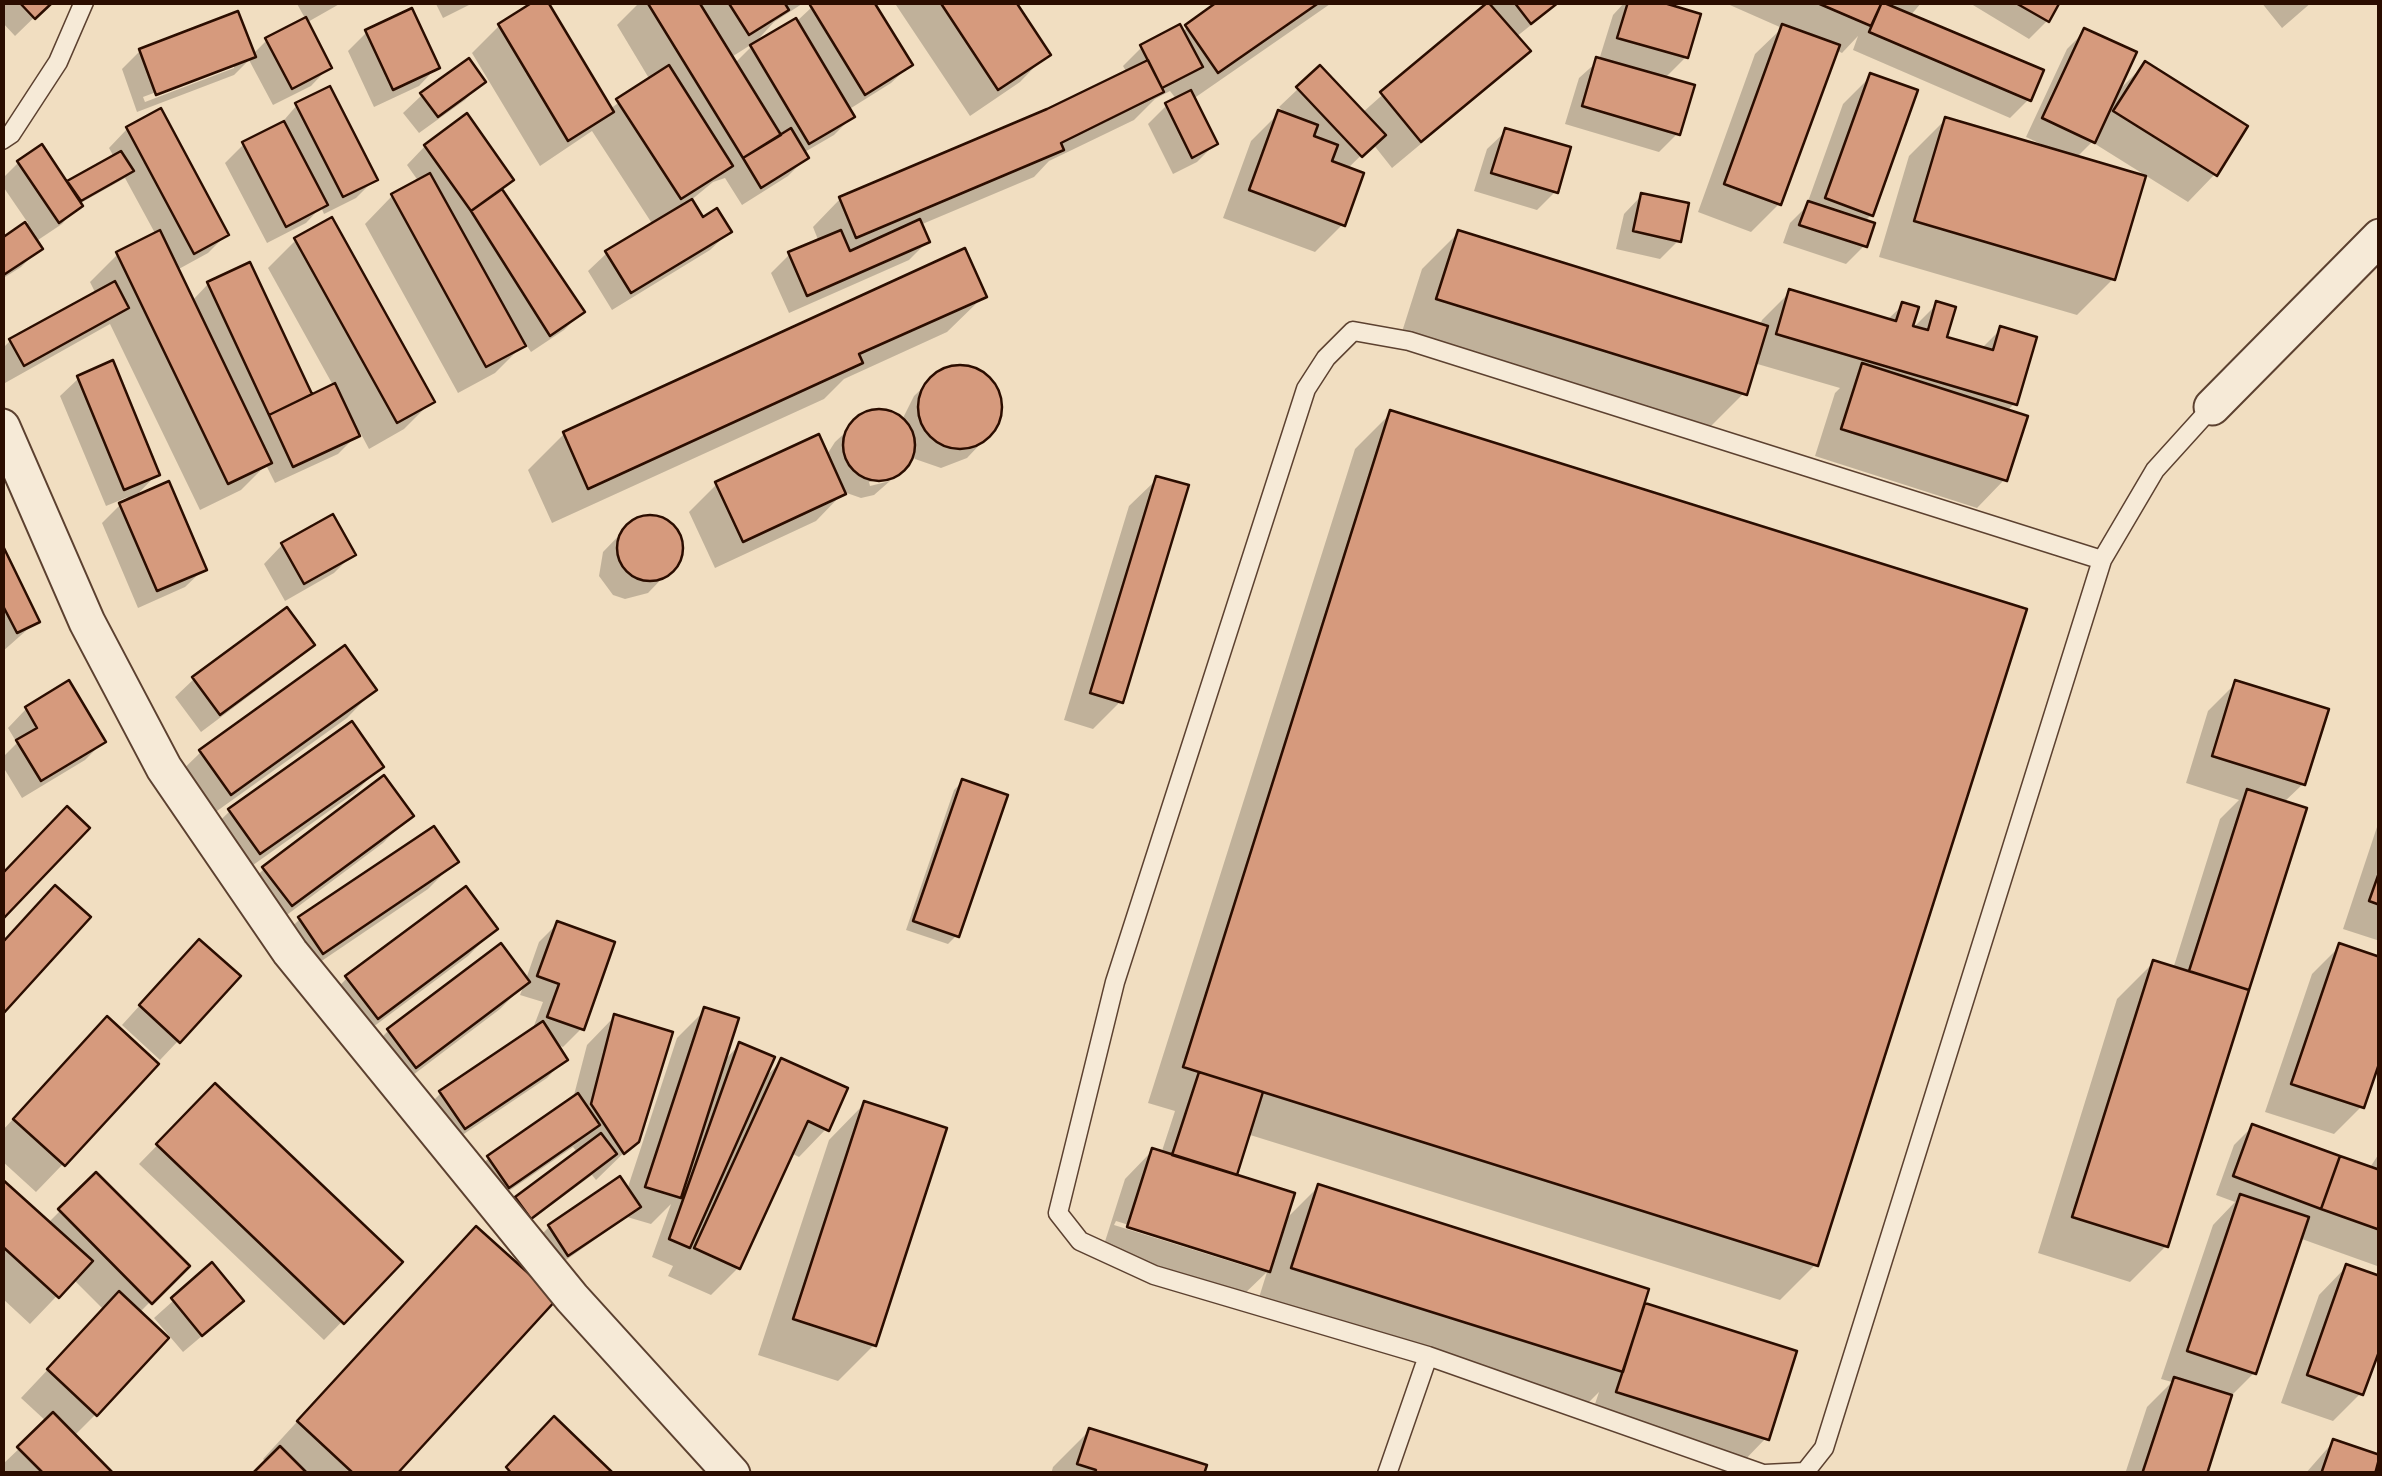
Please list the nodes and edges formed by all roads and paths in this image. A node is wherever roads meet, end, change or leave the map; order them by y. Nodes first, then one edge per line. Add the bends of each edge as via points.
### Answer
1 (84, 2) edge
2 (2, 140) edge
3 (2380, 238) edge
4 (2212, 408) joint
5 (2, 427) edge
6 (2102, 560) junction
7 (1428, 1356) junction
8 (732, 1474) edge
9 (1387, 1474) edge
10 (1764, 1474) edge

1 - 2 lane via 58,62
3 - 4 street
4 - 6 lane via 2155,470
5 - 8 street via 87,622 164,768 290,952 572,1298
6 - 7 lane via 1409,341 1353,331 1326,358 1306,389 1115,982 1058,1212 1080,1241 1154,1275
6 - 10 lane via 1824,1448 1805,1472
7 - 9 lane
7 - 10 lane

